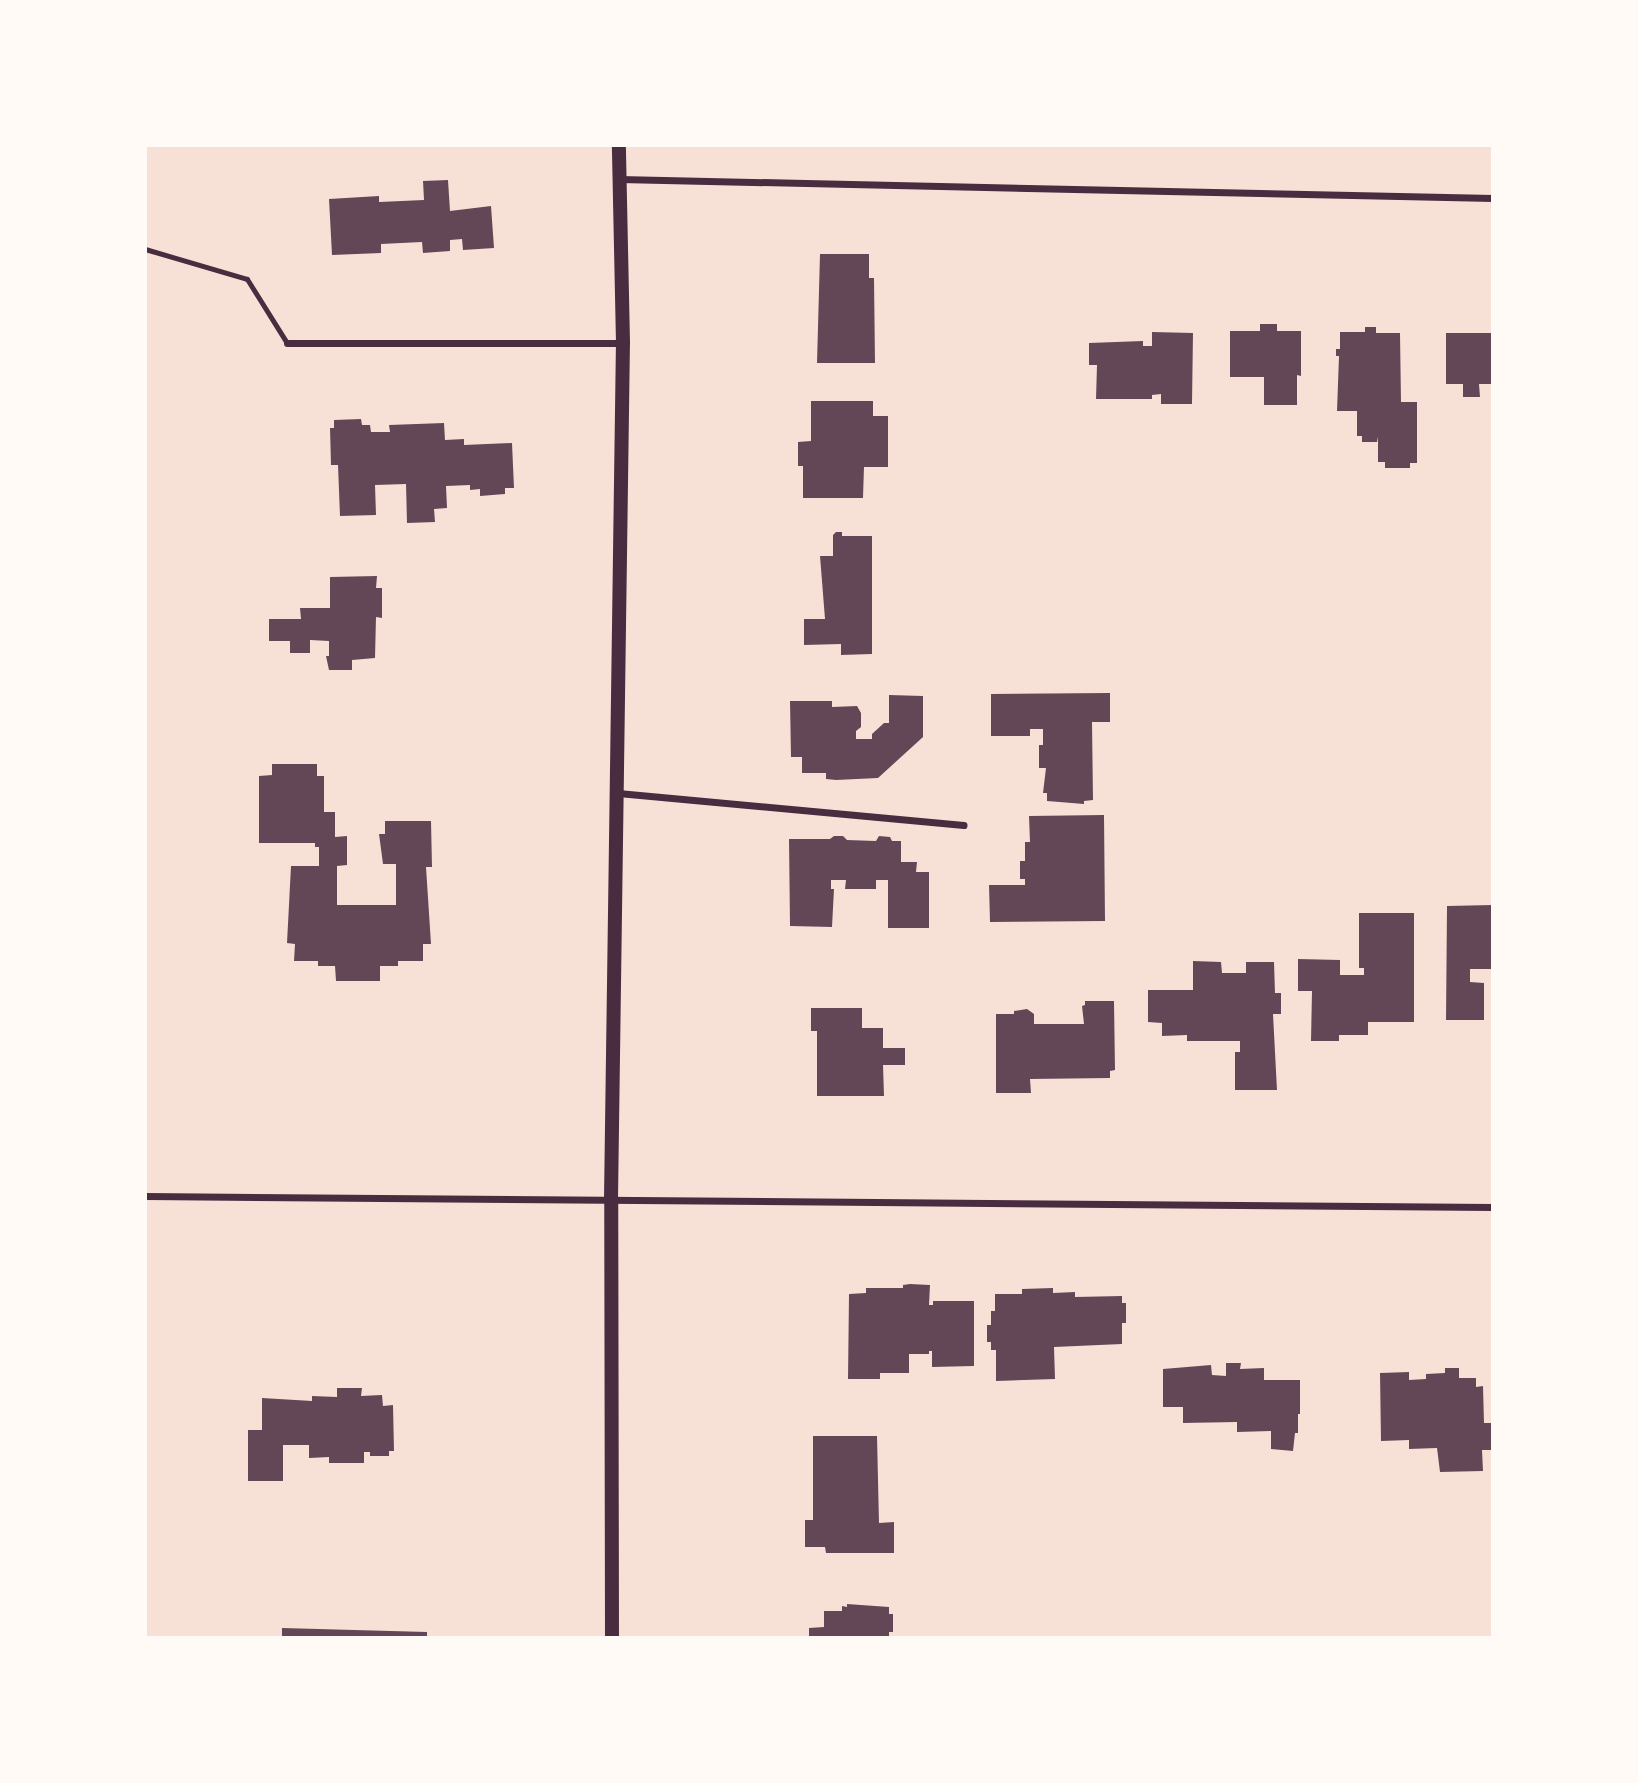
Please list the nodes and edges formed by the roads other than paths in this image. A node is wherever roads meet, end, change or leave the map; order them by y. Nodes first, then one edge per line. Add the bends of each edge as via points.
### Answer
1 (619, 145) edge
2 (618, 179) junction
3 (1493, 198) edge
4 (145, 249) edge
5 (287, 343) joint
6 (623, 343) junction
7 (618, 793) junction
8 (964, 825) dead end
9 (145, 1196) edge
10 (611, 1199) junction
11 (1493, 1207) edge
12 (612, 1638) edge

1 - 2 main road
2 - 3 street
2 - 6 main road
4 - 5 lane via 247,279
5 - 6 street
6 - 7 main road
7 - 8 street
7 - 10 main road
9 - 10 street
10 - 11 street
10 - 12 main road

